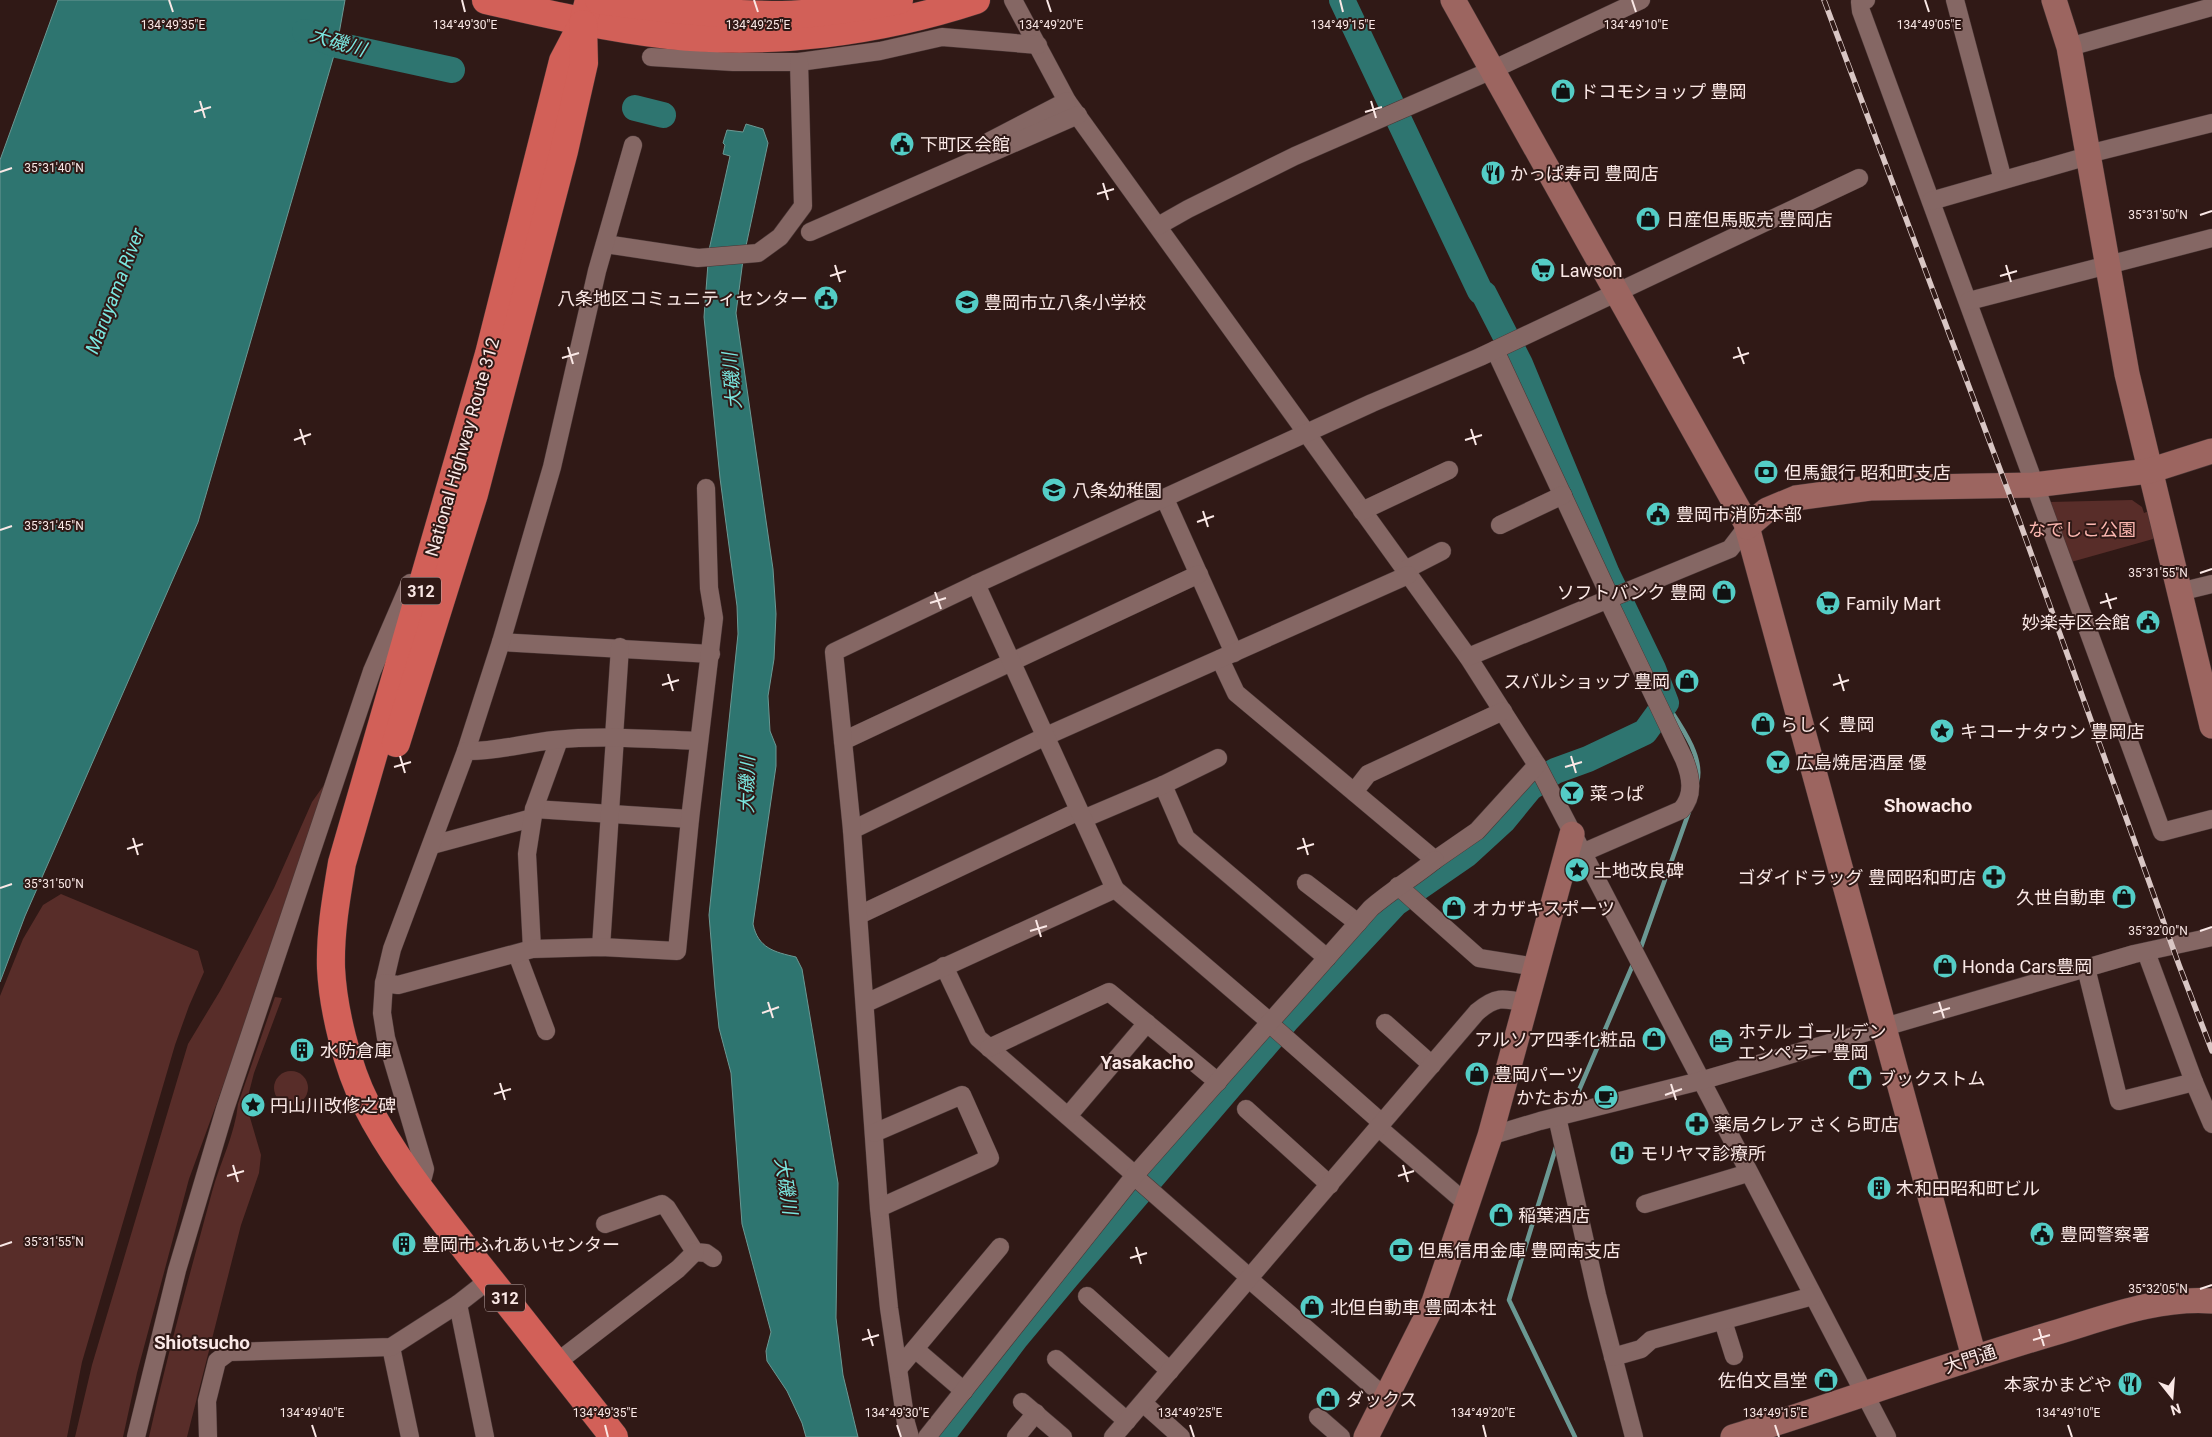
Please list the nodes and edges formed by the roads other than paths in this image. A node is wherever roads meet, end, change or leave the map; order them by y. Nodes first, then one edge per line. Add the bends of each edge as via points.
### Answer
1 (486, 0) edge
2 (599, 0) edge
3 (899, 0) edge
4 (976, 0) edge
5 (1013, 0) edge
6 (1453, 0) edge
7 (1641, 0) edge
8 (1866, 0) edge
9 (1956, 0) edge
10 (2054, 0) edge
11 (2212, 7) edge
12 (586, 11) edge
13 (670, 26) edge
14 (1038, 45) junction
15 (2070, 47) junction
16 (651, 57) dead end
17 (799, 62) junction
18 (1492, 70) junction
19 (1067, 101) junction
20 (1078, 115) junction
21 (2212, 123) edge
22 (633, 146) dead end
23 (2088, 155) junction
24 (979, 158) junction
25 (1859, 178) dead end
26 (2004, 180) junction
27 (1931, 200) junction
28 (1158, 226) junction
29 (810, 232) dead end
30 (2212, 238) edge
31 (605, 244) junction
32 (2108, 265) junction
33 (1616, 292) junction
34 (1969, 301) junction
35 (1495, 350) junction
36 (1307, 434) junction
37 (2212, 451) edge
38 (1449, 470) dead end
39 (2149, 471) junction
40 (2034, 485) junction
41 (706, 488) dead end
42 (1563, 495) junction
43 (1165, 498) junction
44 (1362, 511) junction
45 (1500, 525) dead end
46 (1747, 527) junction
47 (1442, 551) dead end
48 (1406, 573) junction
49 (1199, 574) junction
50 (410, 583) dead end
51 (976, 584) junction
52 (2212, 584) edge
53 (2179, 592) junction
54 (1609, 599) junction
55 (501, 642) junction
56 (620, 647) junction
57 (710, 654) junction
58 (1227, 656) junction
59 (1468, 657) junction
60 (1011, 663) junction
61 (1503, 711) junction
62 (2210, 711) edge
63 (614, 737) junction
64 (1044, 737) junction
65 (559, 740) junction
66 (843, 741) junction
67 (699, 742) junction
68 (466, 751) junction
69 (1218, 758) dead end
70 (1537, 765) junction
71 (1164, 785) junction
72 (1354, 792) junction
73 (610, 813) junction
74 (533, 814) junction
75 (1081, 815) junction
76 (690, 819) junction
77 (2212, 819) edge
78 (852, 830) junction
79 (1577, 844) junction
80 (432, 845) junction
81 (1435, 860) junction
82 (1306, 883) dead end
83 (1115, 889) junction
84 (1404, 892) junction
85 (859, 915) junction
86 (1358, 923) junction
87 (2212, 937) edge
88 (601, 947) junction
89 (524, 951) junction
90 (2146, 952) junction
91 (1327, 958) junction
92 (944, 966) junction
93 (1536, 967) junction
94 (2086, 968) junction
95 (384, 984) junction
96 (866, 1003) junction
97 (1526, 1004) junction
98 (1147, 1023) junction
99 (1385, 1023) dead end
100 (1275, 1028) junction
101 (1885, 1028) junction
102 (546, 1031) dead end
103 (989, 1048) junction
104 (1432, 1065) junction
105 (1700, 1081) junction
106 (1218, 1082) junction
107 (2194, 1082) junction
108 (1246, 1109) dead end
109 (1068, 1116) junction
110 (1557, 1117) junction
111 (2212, 1124) edge
112 (1380, 1126) junction
113 (874, 1133) junction
114 (1490, 1136) junction
115 (1748, 1173) junction
116 (416, 1182) junction
117 (1141, 1182) junction
118 (1330, 1185) junction
119 (1467, 1204) junction
120 (1645, 1204) dead end
121 (879, 1208) junction
122 (605, 1224) dead end
123 (1000, 1247) dead end
124 (695, 1252) junction
125 (713, 1258) dead end
126 (1249, 1278) junction
127 (490, 1279) junction
128 (1087, 1296) dead end
129 (1813, 1296) junction
130 (2212, 1300) edge
131 (458, 1304) junction
132 (1723, 1321) junction
133 (391, 1348) junction
134 (915, 1349) junction
135 (1734, 1356) dead end
136 (1613, 1357) junction
137 (1974, 1357) junction
138 (1056, 1359) dead end
139 (556, 1363) junction
140 (898, 1369) junction
141 (1170, 1370) junction
142 (964, 1391) junction
143 (1865, 1394) junction
144 (1386, 1398) junction
145 (1022, 1402) dead end
146 (1143, 1403) junction
147 (1036, 1413) junction
148 (1318, 1417) dead end
149 (1127, 1420) junction
150 (1770, 1431) edge
151 (136, 1437) edge
152 (208, 1437) edge
153 (410, 1437) edge
154 (485, 1437) edge
155 (614, 1437) edge
156 (910, 1437) edge
157 (926, 1437) edge
158 (1016, 1437) edge
159 (1062, 1437) edge
160 (1113, 1437) edge
161 (1182, 1437) edge
162 (1341, 1437) edge
163 (1366, 1437) edge
164 (1634, 1437) edge
165 (1733, 1437) edge
166 (1887, 1437) edge

1 - 12 highway via 543,13
2 - 13 highway
3 - 13 highway
4 - 13 highway via 892,23 796,37 738,38
5 - 14 street
6 - 18 street
7 - 18 street
8 - 27 street via 1860,2 1861,11
9 - 26 street
10 - 15 street
11 - 15 street
12 - 13 highway
12 - 116 highway, National Highway Route 312 / 312 via 563,61 489,354 342,863 331,932 331,970 352,1065 365,1103
13 - 16 street
13 - 17 street via 733,62
14 - 17 street via 942,37 880,51
14 - 19 street
15 - 23 street
17 - 31 street via 803,206 780,237 758,253 698,258
18 - 28 street via 1295,156
18 - 33 street
19 - 20 street
19 - 24 street via 990,141 980,150
20 - 24 street
20 - 28 street
21 - 23 street
22 - 31 street
23 - 26 street
23 - 32 street
24 - 29 street
25 - 33 street
26 - 27 street
27 - 34 street
28 - 36 street
30 - 32 street
31 - 55 street via 552,467
32 - 34 street
32 - 39 street via 2127,374
33 - 35 street
33 - 46 street
34 - 40 street
35 - 36 street
35 - 42 street
36 - 43 street
36 - 44 street
37 - 39 street
38 - 44 street
39 - 40 street
39 - 53 street
40 - 46 street via 1870,488 1796,498 1768,510
40 - 77 street via 2162,832
41 - 57 street via 708,588 714,618
42 - 45 street
42 - 54 street
43 - 49 street
43 - 51 street
44 - 48 street
46 - 54 street via 1730,549
46 - 101 street
47 - 48 street
48 - 58 street
48 - 59 street
49 - 58 street
49 - 60 street
50 - 151 street via 372,672 222,1118 177,1270
51 - 60 street
51 - 66 street via 834,652
52 - 53 street
53 - 62 street
54 - 59 street
54 - 79 street via 1690,777 1690,793 1681,810
55 - 56 street
55 - 68 street
56 - 57 street
56 - 63 street
57 - 67 street
58 - 64 street
58 - 72 street via 1236,693
59 - 61 street
60 - 64 street
60 - 66 street
61 - 70 street
61 - 72 street via 1368,774
63 - 65 street
63 - 67 street
63 - 73 street
64 - 75 street
64 - 78 street
65 - 68 street via 482,752
65 - 74 street
66 - 78 street
67 - 76 street
68 - 80 street
69 - 71 street
70 - 79 street
70 - 81 street via 1477,831
71 - 75 street
71 - 91 street via 1186,838
72 - 81 street
73 - 74 street
73 - 76 street
73 - 88 street
74 - 80 street
74 - 89 street via 526,854
75 - 83 street
75 - 85 street
76 - 88 street via 677,951
78 - 85 street
79 - 93 street
79 - 105 street
80 - 95 street via 392,949
81 - 84 street
82 - 86 street
83 - 92 street
83 - 100 street
84 - 86 street via 1371,908
84 - 93 street via 1479,958
85 - 96 street
86 - 91 street
87 - 90 street
88 - 89 street
89 - 95 street via 398,985
89 - 102 street
90 - 94 street
90 - 107 street
91 - 100 street
92 - 96 street
92 - 103 street via 978,1038
93 - 97 street
94 - 101 street
94 - 107 street via 2119,1101
95 - 116 street via 382,1013 386,1038 425,1169 423,1177
96 - 113 street
97 - 104 street via 1508,999 1489,1002
97 - 114 street
98 - 103 street via 1109,992
98 - 106 street
98 - 109 street
99 - 104 street
100 - 106 street
100 - 112 street
101 - 105 street
101 - 137 street
103 - 109 street
104 - 112 street
105 - 110 street
105 - 115 street
106 - 117 street
107 - 111 street
108 - 118 street
109 - 117 street
110 - 114 street
110 - 136 street
112 - 118 street
112 - 119 street
113 - 121 street
113 - 121 street via 962,1095 990,1158
114 - 119 street
115 - 120 street
115 - 129 street
116 - 127 highway, National Highway Route 312 / 312
117 - 126 street
117 - 142 street
118 - 126 street
119 - 144 street via 1434,1302
121 - 140 street
122 - 124 street via 662,1204
123 - 134 street
124 - 125 street via 706,1253
124 - 139 street via 678,1269
126 - 141 street
126 - 144 street
127 - 131 street
127 - 139 highway, National Highway Route 312 / 312
128 - 141 street
129 - 132 street
129 - 143 street
130 - 137 street, 大門通 via 2173,1300 2143,1307
131 - 133 street
131 - 154 street
132 - 135 street
132 - 136 street via 1651,1340 1641,1349
133 - 152 street via 229,1352 217,1362 207,1401
133 - 153 street
134 - 140 street
134 - 142 street
136 - 164 street
137 - 143 street, 大門通
138 - 149 street
139 - 155 highway, National Highway Route 312 / 312
140 - 156 street
141 - 146 street
142 - 157 street
143 - 150 street, 大門通
143 - 166 street
144 - 163 street
145 - 147 street
146 - 149 street
146 - 161 street
147 - 158 street
147 - 159 street
148 - 162 street
149 - 160 street
150 - 165 street, 大門通

